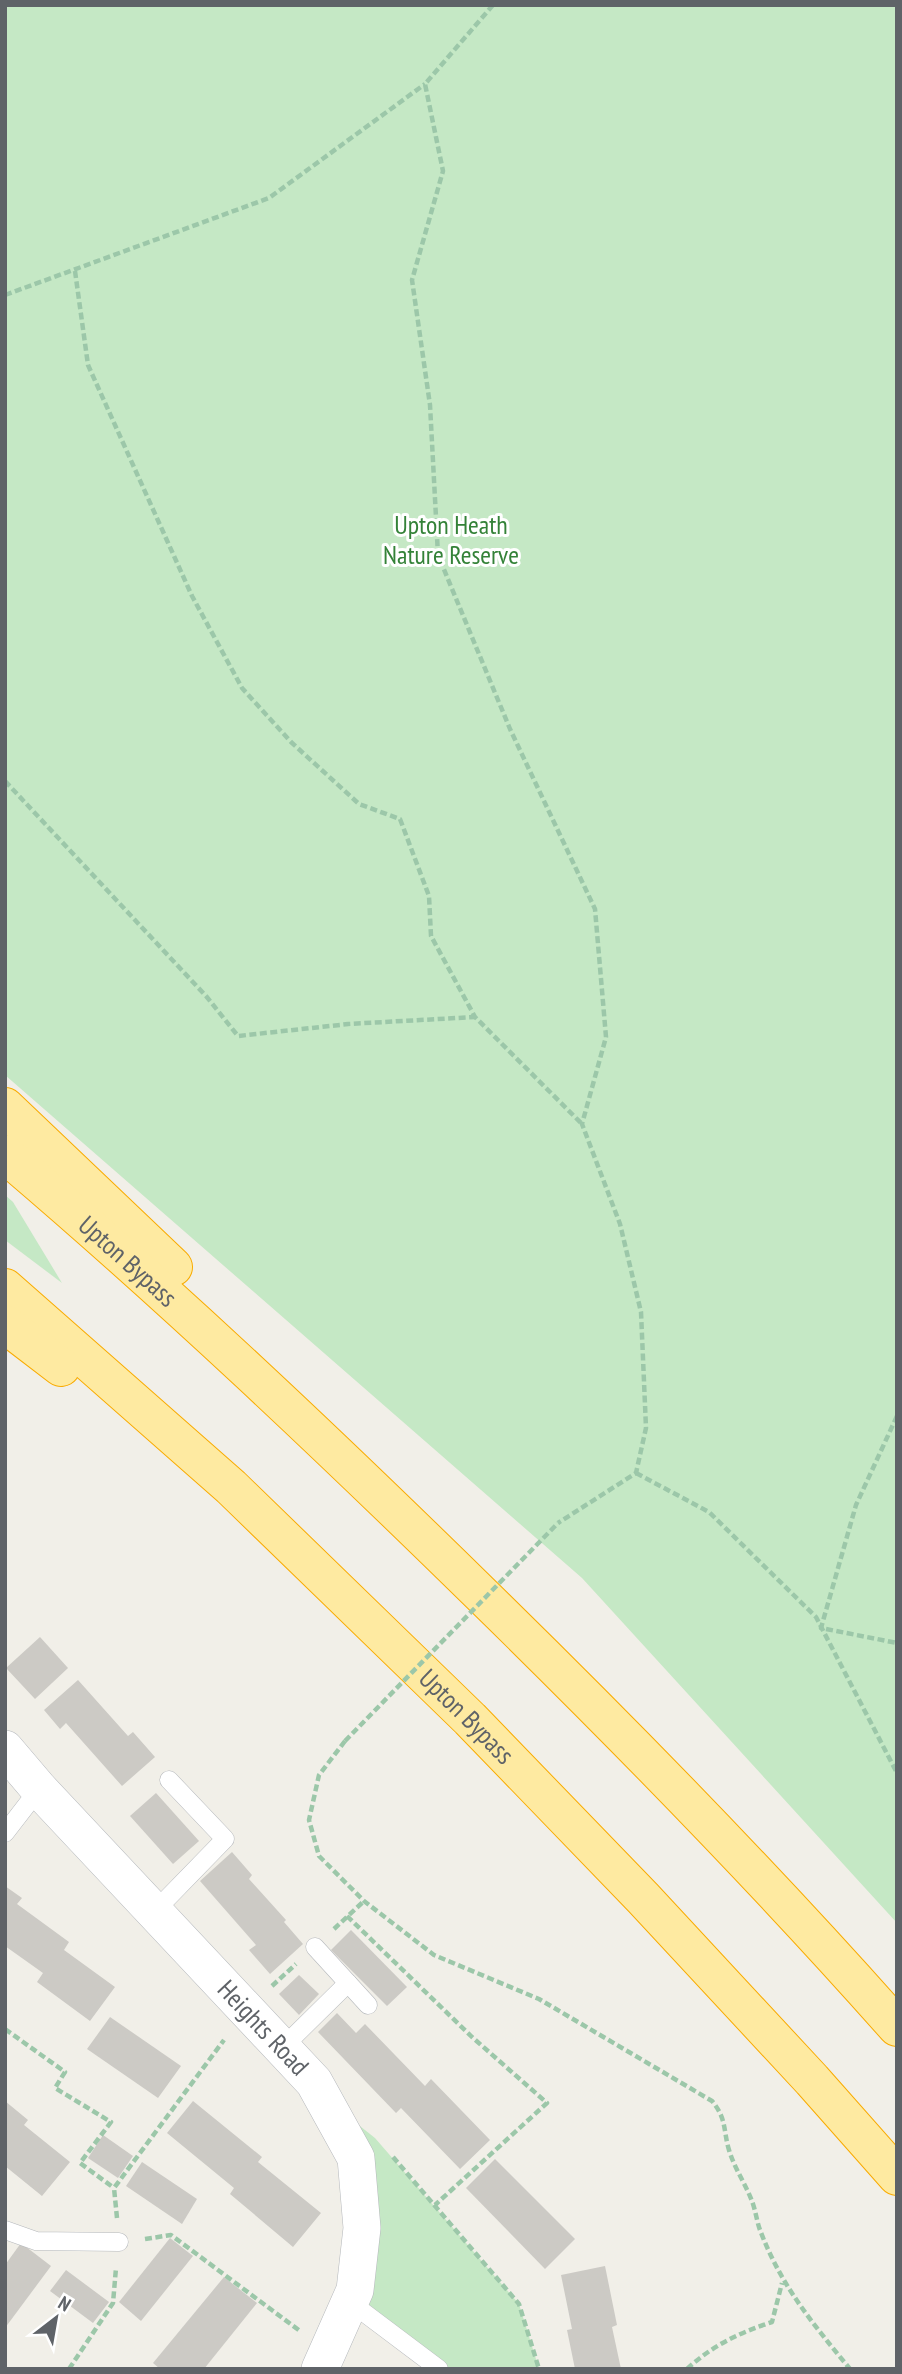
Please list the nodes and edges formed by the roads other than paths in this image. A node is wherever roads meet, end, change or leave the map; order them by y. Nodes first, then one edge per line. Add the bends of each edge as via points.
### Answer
1 (5, 1107) edge
2 (5, 1154) edge
3 (5, 1288) edge
4 (5, 1324) edge
5 (369, 1484) junction
6 (231, 1487) junction
7 (5, 1749) edge
8 (169, 1780) dead end
9 (39, 1790) junction
10 (5, 1833) edge
11 (154, 1912) junction
12 (315, 1947) dead end
13 (348, 1983) junction
14 (368, 2005) dead end
15 (897, 2027) edge
16 (282, 2048) junction
17 (897, 2176) edge
18 (5, 2230) edge
19 (119, 2242) road end
20 (350, 2302) junction
21 (324, 2361) edge
22 (439, 2369) edge

1 - 5 highway via 185,1278
2 - 5 highway, Upton Bypass via 115,1248
3 - 6 highway, Upton Bypass
4 - 6 highway
5 - 15 highway, Upton Bypass via 684,1798
6 - 17 highway, Upton Bypass via 470,1719 634,1888
7 - 9 street, Heights Road
8 - 11 lane via 225,1839
9 - 10 lane
9 - 11 street, Heights Road
11 - 16 street, Heights Road
12 - 13 lane
13 - 14 lane
13 - 16 lane
16 - 20 street, Heights Road via 314,2082 356,2158 362,2228
18 - 19 lane via 36,2241
20 - 21 street, Heights Road
20 - 22 lane

